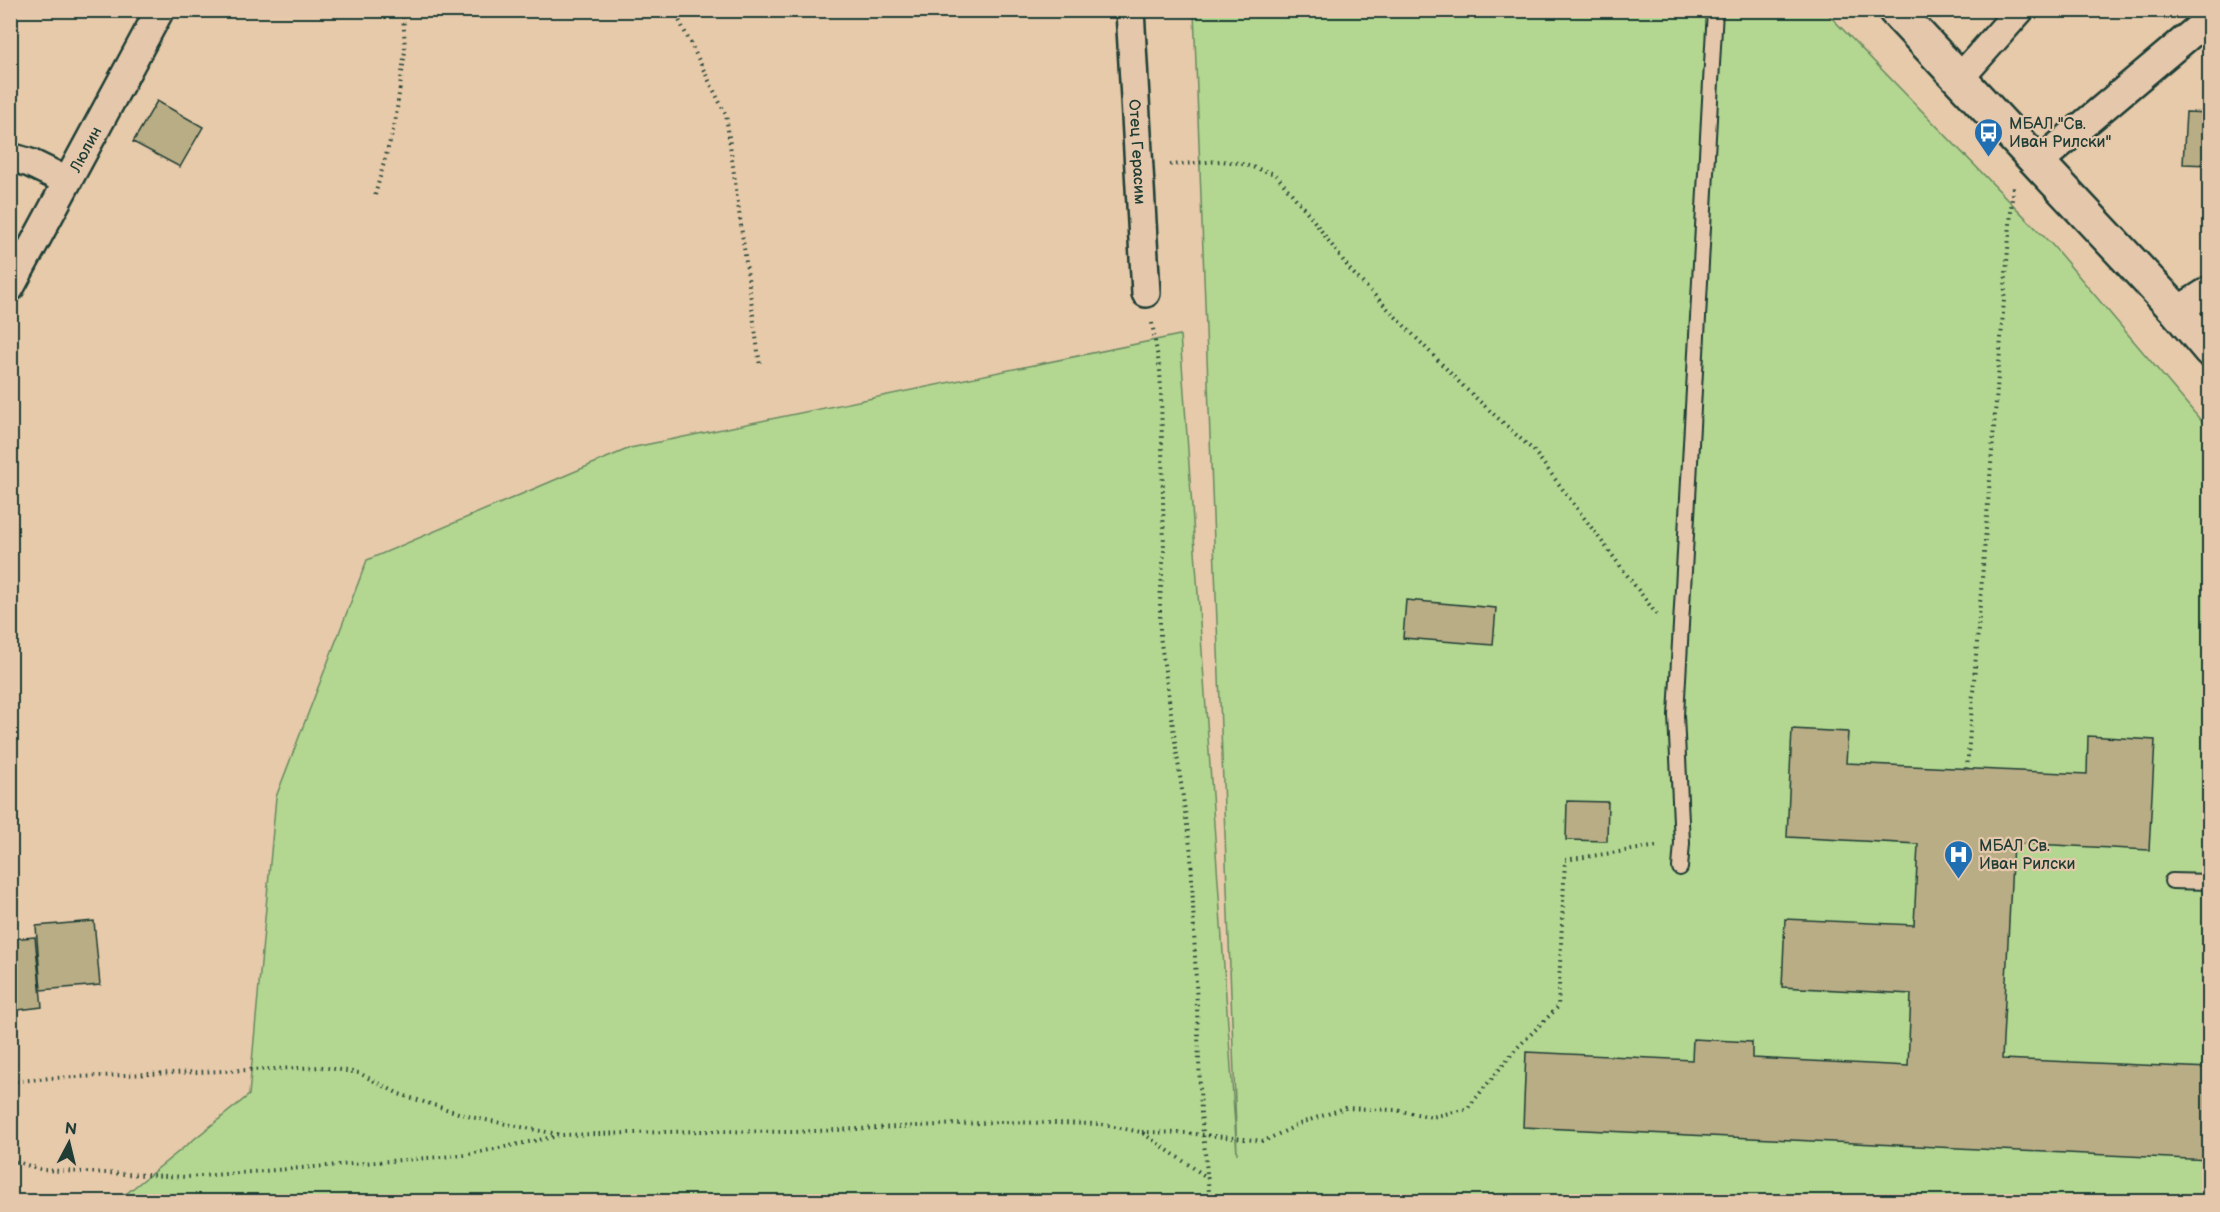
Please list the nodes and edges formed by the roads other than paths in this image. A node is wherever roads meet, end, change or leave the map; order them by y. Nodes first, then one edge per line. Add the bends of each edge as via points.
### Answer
1 (160, 10) edge
2 (1130, 10) edge
3 (1715, 10) edge
4 (1895, 10) edge
5 (2020, 10) edge
6 (2210, 18) edge
7 (1959, 79) junction
8 (2028, 151) junction
9 (10, 157) edge
10 (67, 181) junction
11 (10, 288) edge
12 (2210, 290) edge
13 (1146, 293) road end
14 (2177, 311) junction
15 (2210, 350) edge
16 (1680, 868) dead end
17 (2172, 881) dead end
18 (2210, 882) edge

1 - 10 street, Люлин
2 - 13 street, Отец Герасим
3 - 16 lane via 1677,715
4 - 7 main road
5 - 7 street
6 - 8 street
7 - 8 main road
8 - 14 main road
9 - 10 street
10 - 11 street, Люлин
12 - 14 street
14 - 15 main road
17 - 18 lane

